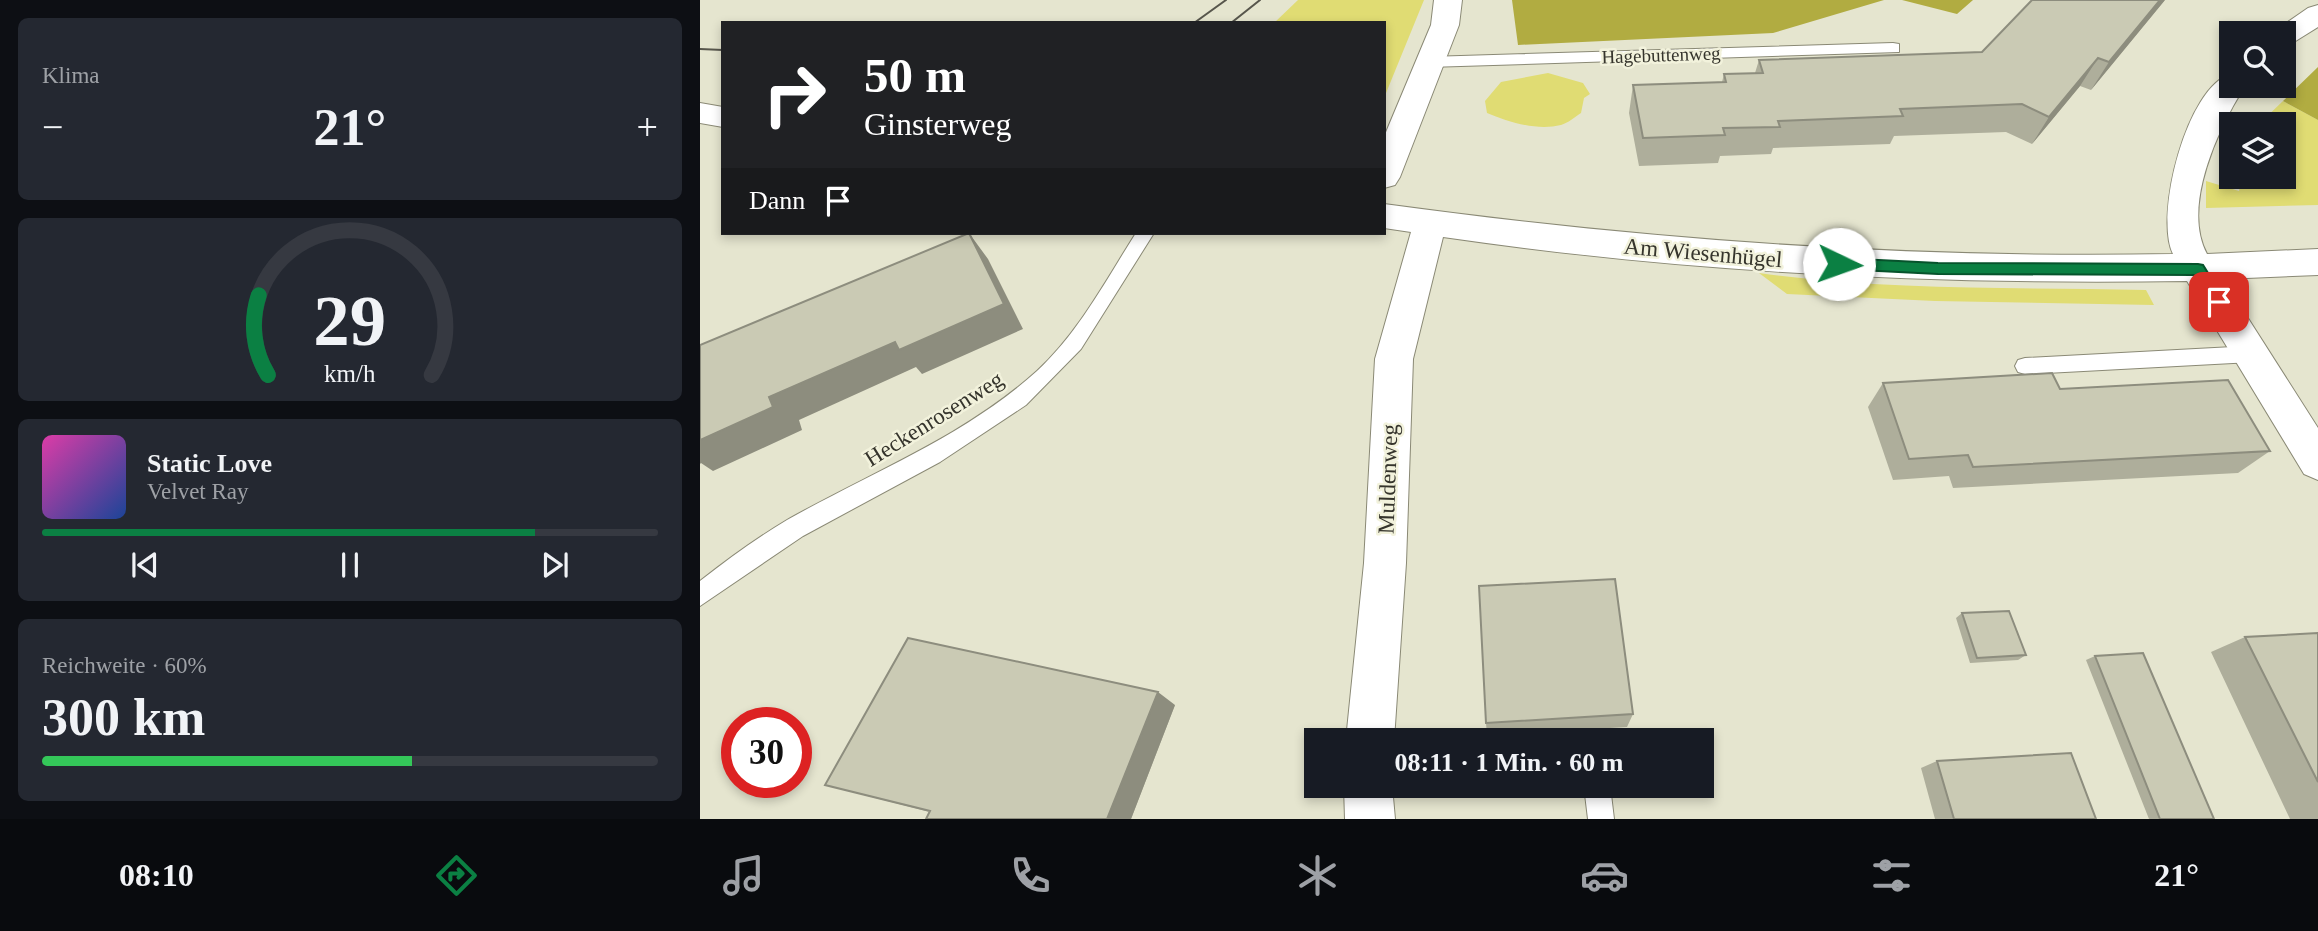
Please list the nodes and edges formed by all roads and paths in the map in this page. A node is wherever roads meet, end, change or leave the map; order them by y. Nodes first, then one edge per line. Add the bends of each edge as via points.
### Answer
1 (1448, 0) edge
2 (2318, 15) edge
3 (2296, 29) edge
4 (1893, 48) dead end
5 (1428, 62) junction
6 (2222, 98) edge
7 (700, 113) edge
8 (721, 117) edge
9 (1386, 172) edge
10 (1386, 216) edge
11 (1431, 223) junction
12 (1144, 235) edge
13 (2318, 262) edge
14 (2198, 269) junction
15 (2252, 354) junction
16 (2025, 366) dead end
17 (2318, 462) edge
18 (700, 596) edge
19 (1371, 728) edge
20 (1369, 798) edge
21 (1598, 798) edge
22 (1370, 819) edge
23 (1601, 819) edge

1 - 5 street via 1445,25
2 - 3 street
4 - 5 lane, Hagebuttenweg
5 - 9 street
6 - 14 street via 2204,126 2191,166 2184,240
7 - 8 street
10 - 11 street, Am Wiesenhügel
11 - 14 street, Am Wiesenhügel via 1593,243 1839,264
11 - 19 street, Muldenweg via 1394,359 1385,563
12 - 18 lane, Heckenrosenweg via 1083,334 1046,376 1003,411 914,466 809,520
13 - 14 street, Am Wiesenhügel
14 - 15 street
15 - 16 lane
15 - 17 street
20 - 22 street
21 - 23 lane

